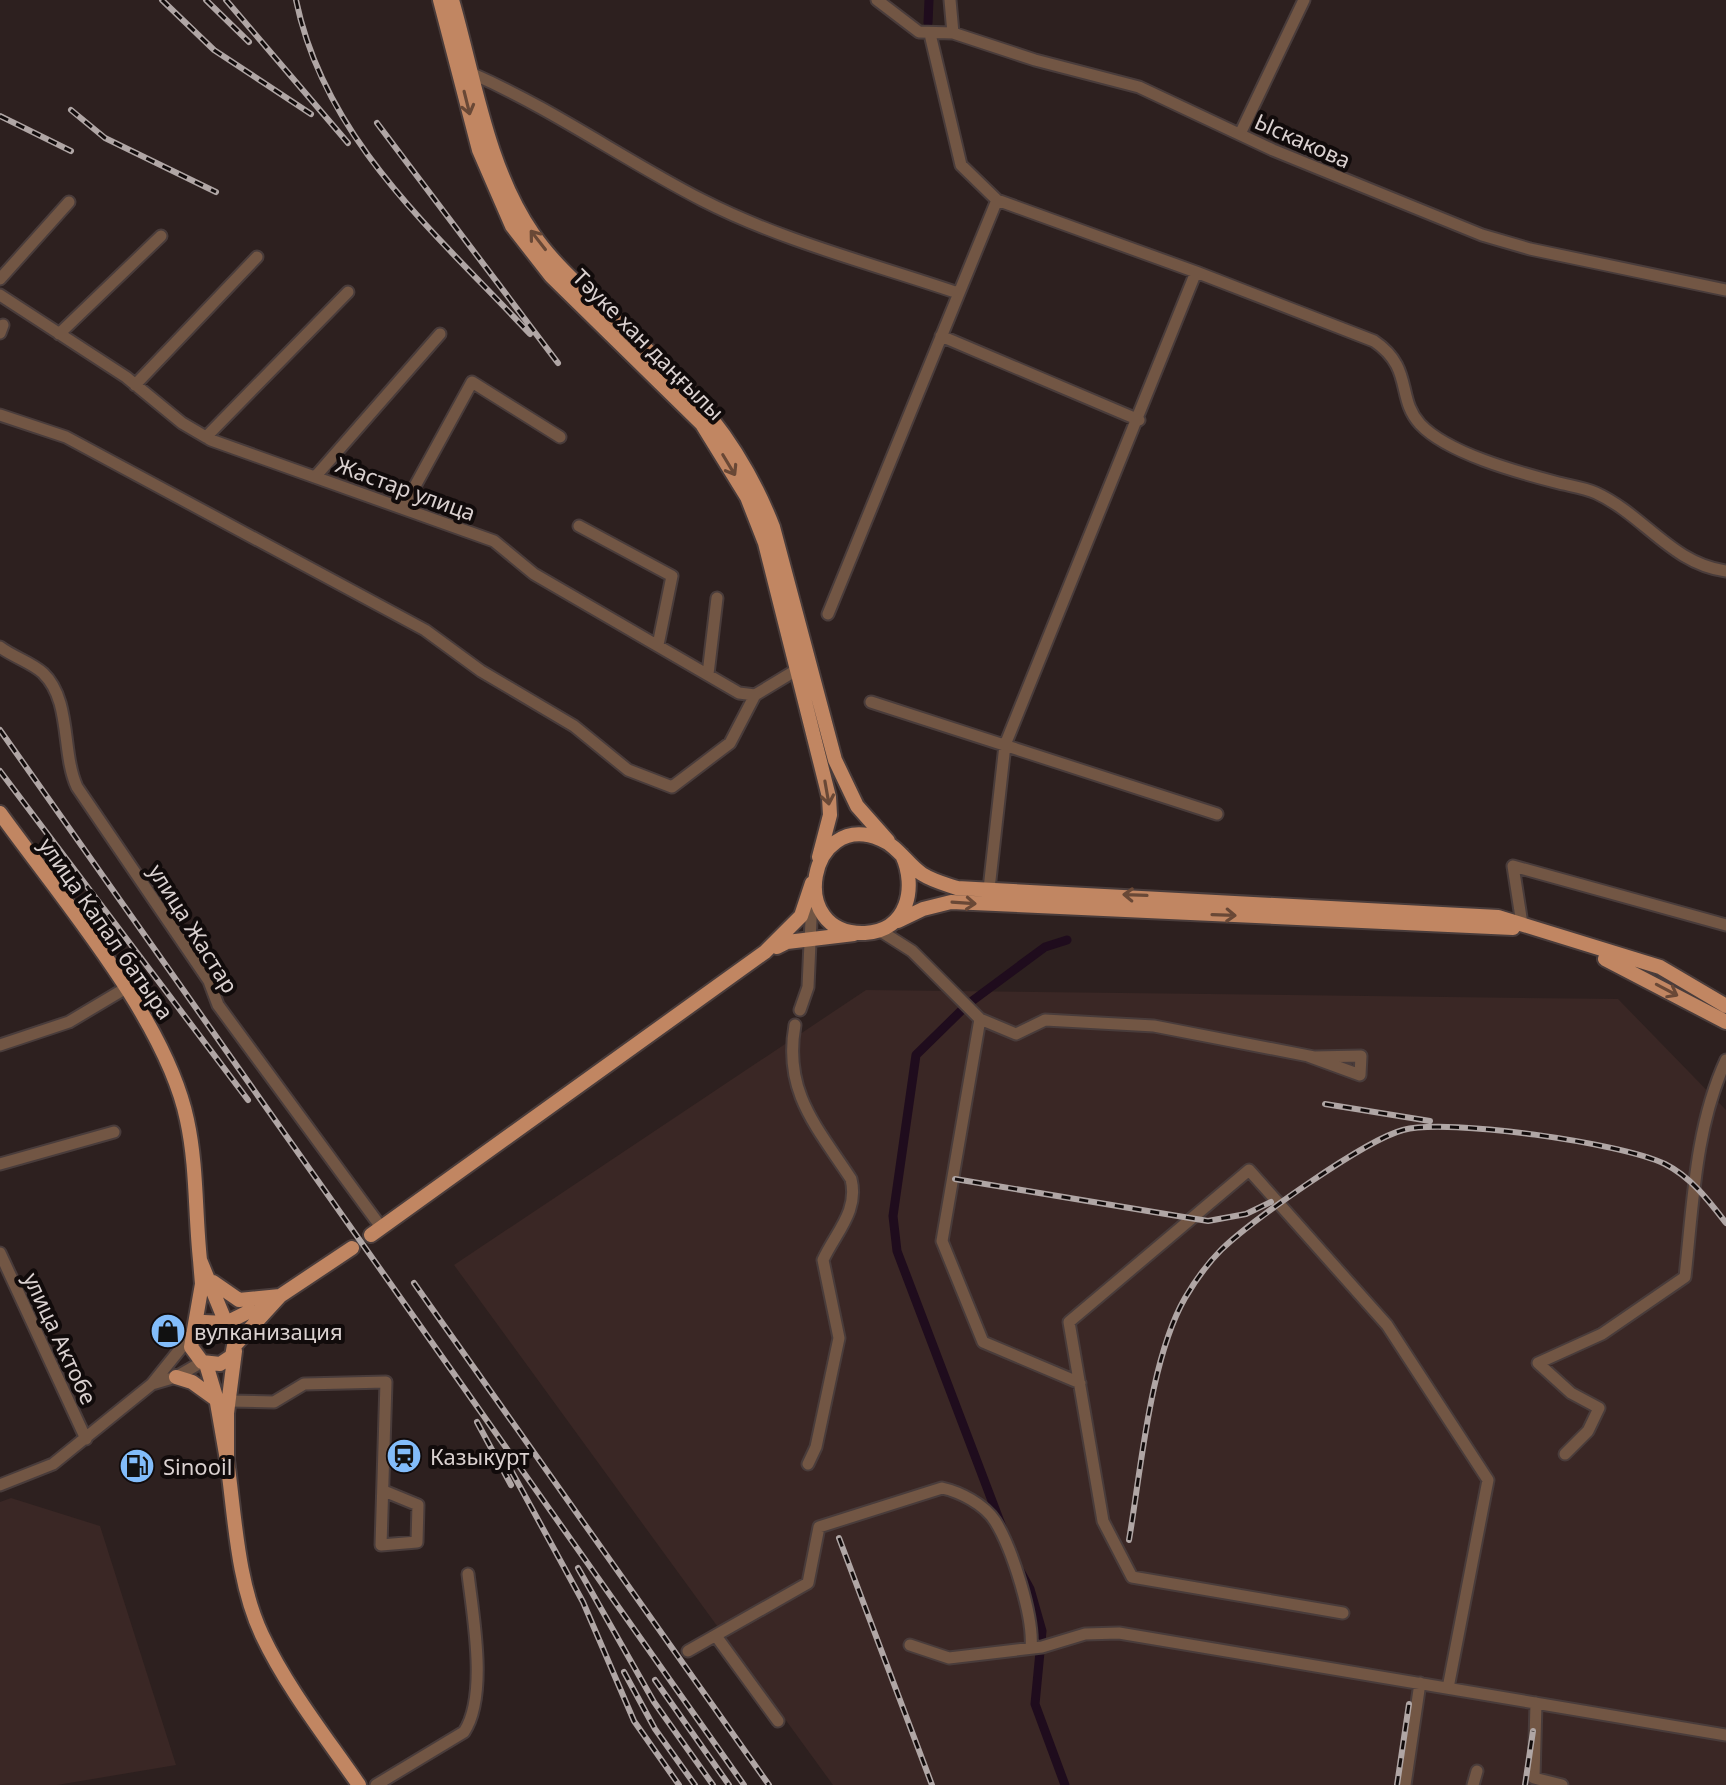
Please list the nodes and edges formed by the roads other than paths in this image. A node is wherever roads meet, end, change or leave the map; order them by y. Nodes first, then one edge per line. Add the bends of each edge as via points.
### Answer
1 (877, 0) edge
2 (950, 0) edge
3 (1304, 0) edge
4 (446, 1) edge
5 (953, 33) junction
6 (930, 34) junction
7 (473, 74) junction
8 (1240, 134) junction
9 (486, 148) junction
10 (997, 200) junction
11 (69, 202) dead end
12 (161, 236) dead end
13 (257, 257) dead end
14 (1196, 272) junction
15 (0, 279) edge
16 (1726, 290) edge
17 (348, 292) dead end
18 (958, 293) junction
19 (0, 295) edge
20 (59, 334) junction
21 (440, 334) dead end
22 (941, 336) junction
23 (135, 385) junction
24 (0, 415) edge
25 (1139, 420) junction
26 (206, 437) junction
27 (560, 437) dead end
28 (315, 477) junction
29 (403, 508) junction
30 (579, 526) dead end
31 (1726, 571) edge
32 (717, 598) dead end
33 (828, 614) dead end
34 (658, 645) junction
35 (0, 647) edge
36 (798, 669) junction
37 (708, 674) junction
38 (755, 695) junction
39 (871, 702) dead end
40 (1005, 745) junction
41 (828, 762) junction
42 (0, 813) edge
43 (1217, 814) dead end
44 (898, 851) junction
45 (815, 878) junction
46 (989, 889) junction
47 (1522, 924) junction
48 (1726, 925) edge
49 (878, 929) junction
50 (812, 939) junction
51 (765, 952) junction
52 (126, 988) junction
53 (1726, 1006) edge
54 (800, 1010) dead end
55 (980, 1019) junction
56 (1726, 1022) edge
57 (795, 1025) dead end
58 (0, 1045) edge
59 (1308, 1056) dead end
60 (1726, 1060) edge
61 (114, 1132) dead end
62 (0, 1164) edge
63 (376, 1231) joint
64 (352, 1248) dead end
65 (0, 1253) edge
66 (200, 1260) junction
67 (209, 1278) junction
68 (280, 1296) junction
69 (260, 1316) junction
70 (226, 1323) junction
71 (193, 1332) junction
72 (236, 1346) junction
73 (204, 1363) junction
74 (176, 1377) junction
75 (231, 1383) junction
76 (1080, 1383) junction
77 (152, 1384) junction
78 (223, 1401) junction
79 (86, 1439) junction
80 (1565, 1454) dead end
81 (808, 1464) dead end
82 (0, 1485) edge
83 (384, 1491) junction
84 (468, 1574) dead end
85 (1343, 1613) dead end
86 (716, 1636) junction
87 (910, 1645) dead end
88 (1031, 1648) junction
89 (688, 1651) dead end
90 (1420, 1683) junction
91 (1448, 1688) junction
92 (1536, 1703) junction
93 (778, 1721) dead end
94 (1726, 1735) edge
95 (1477, 1771) dead end
96 (359, 1785) edge
97 (376, 1785) edge
98 (1405, 1785) edge
99 (1473, 1785) edge
100 (1562, 1785) edge

1 - 6 street via 908,26
2 - 5 street
3 - 8 street
4 - 7 main road, Тәуке хан даңғылы
4 -> 9 main road, Тәуке хан даңғылы
5 - 6 street, Ыскакова
5 - 8 street, Ыскакова via 1139,87
6 - 10 street via 961,165
7 - 9 main road, Тәуке хан даңғылы
7 - 18 street via 756,225
8 - 16 street, Ыскакова via 1482,235
9 -> 36 main road, Тәуке хан даңғылы via 512,226 527,248 676,396 727,460 765,543
41 -> 9 main road, Тәуке хан даңғылы via 773,527 734,445 682,383 535,237
10 - 14 street
10 - 18 street
11 - 15 street
12 - 20 street
13 - 23 street
14 - 25 street
14 - 31 street via 1374,341 1399,365 1414,414 1433,434 1475,457 1597,493 1693,563
17 - 26 street
18 - 22 street
19 - 20 street, Жастар улица
20 - 23 street, Жастар улица
21 - 28 street
22 - 25 street
22 - 33 street
23 - 26 street, Жастар улица
24 - 38 street via 66,437 425,630 481,671 574,726 628,770 672,787 730,743
25 - 40 street
26 - 28 street, Жастар улица
27 - 29 street via 472,382
28 - 29 street, Жастар улица
29 - 34 street, Жастар улица via 494,541 534,574
30 - 34 street via 672,576
32 - 37 street
34 - 37 street, Жастар улица
35 - 63 street, улица Жастар via 43,674 55,690 68,768 77,787 209,981 218,1005
36 - 38 street
36 - 41 main road, Тәуке хан даңғылы
37 - 38 street, Жастар улица via 739,693
39 - 40 street
40 - 43 street
40 - 46 street
41 - 44 main road, Тәуке хан даңғылы via 857,806
41 -> 45 main road, Тәуке хан даңғылы via 830,815
42 - 52 main road, улица Капал батыра
44 - 45 main road via 878,838 850,838 826,851
44 - 46 main road, Тәуке хан даңғылы via 939,883
44 - 49 main road via 910,873 911,892 904,910
45 - 49 main road via 821,911 833,923 847,931
45 - 50 street
45 - 51 main road, Тәуке хан даңғылы via 801,916
47 -> 46 main road, Тәуке хан даңғылы via 1498,917
47 - 48 street via 1513,866
47 - 53 main road, Тәуке хан даңғылы via 1660,967
49 - 50 main road
49 - 55 street via 912,951
49 -> 56 main road via 951,902 1511,927 1618,964
50 - 51 main road
50 - 54 street via 808,987
51 - 63 main road
52 - 58 street via 69,1022
52 - 66 main road, улица Капал батыра via 165,1053 187,1117
55 - 59 street via 1016,1034 1045,1020 1154,1026
55 - 76 street via 942,1241 983,1342
57 - 81 street via 791,1063 803,1106 851,1179 854,1192 853,1208 823,1260 839,1338
60 - 80 street via 1714,1086 1697,1165 1685,1277 1602,1334 1538,1363 1571,1393 1599,1408 1588,1431
61 - 62 street
64 - 68 main road
65 - 79 street, улица Актобе
66 - 67 main road, улица Капал батыра
66 - 71 main road, улица Капал батыра via 202,1284
67 - 68 main road via 239,1300
67 - 70 main road, улица Капал батыра
68 - 69 main road
68 - 70 main road
69 - 72 main road
69 - 75 main road
70 - 71 main road via 204,1322
70 - 72 main road
71 - 73 main road via 191,1347
71 - 77 street
72 - 73 main road via 220,1364
72 - 75 main road
73 - 74 street
73 - 78 main road
74 - 77 street
74 - 78 main road
75 - 78 main road
76 - 85 street via 1103,1521 1132,1577
76 - 91 street via 1069,1322 1249,1170 1387,1325 1488,1480
77 - 79 street
78 - 83 street via 274,1402 304,1384 386,1382
78 - 96 main road via 241,1564 261,1633
79 - 82 street via 53,1464
83 - 83 street via 381,1545 417,1542 418,1505
84 - 97 street via 476,1691 470,1722 464,1732
86 - 88 street via 808,1583 819,1527 942,1488 972,1501 994,1520 1018,1577
86 - 89 street
86 - 93 street
87 - 88 street via 949,1658
88 - 90 street via 1085,1634 1119,1633
90 - 91 street
90 - 98 street
91 - 92 street
92 - 94 street
92 - 100 street via 1534,1778
95 - 99 street

